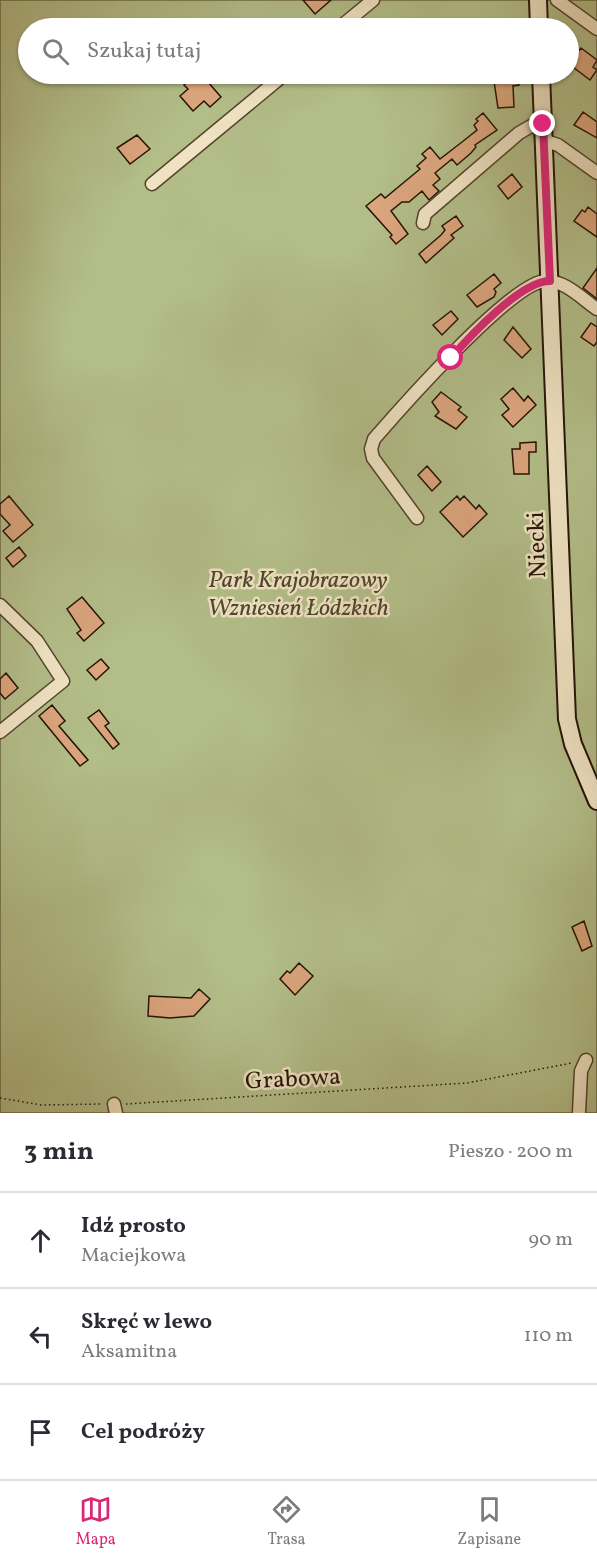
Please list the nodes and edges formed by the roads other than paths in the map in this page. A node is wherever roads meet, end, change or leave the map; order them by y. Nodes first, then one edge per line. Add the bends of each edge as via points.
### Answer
1 (373, 0) edge
2 (538, 0) edge
3 (557, 0) edge
4 (351, 18) edge
5 (539, 18) edge
6 (597, 29) edge
7 (273, 84) edge
8 (541, 84) edge
9 (543, 132) junction
10 (597, 173) edge
11 (152, 184) dead end
12 (423, 223) dead end
13 (550, 281) junction
14 (597, 309) edge
15 (417, 518) dead end
16 (0, 605) edge
17 (0, 732) edge
18 (597, 801) edge
19 (586, 1060) road end
20 (579, 1113) edge

1 - 4 street
2 - 5 street
3 - 6 street
7 - 11 street
8 - 9 street, Niecki
9 - 10 street
9 - 12 street via 527,128 425,213
9 - 13 street, Niecki
13 - 14 street via 566,287
13 - 15 street via 529,287 468,339 374,439 373,458
13 - 18 street, Niecki via 567,719
16 - 17 street via 37,641 63,681
19 - 20 street via 581,1071

